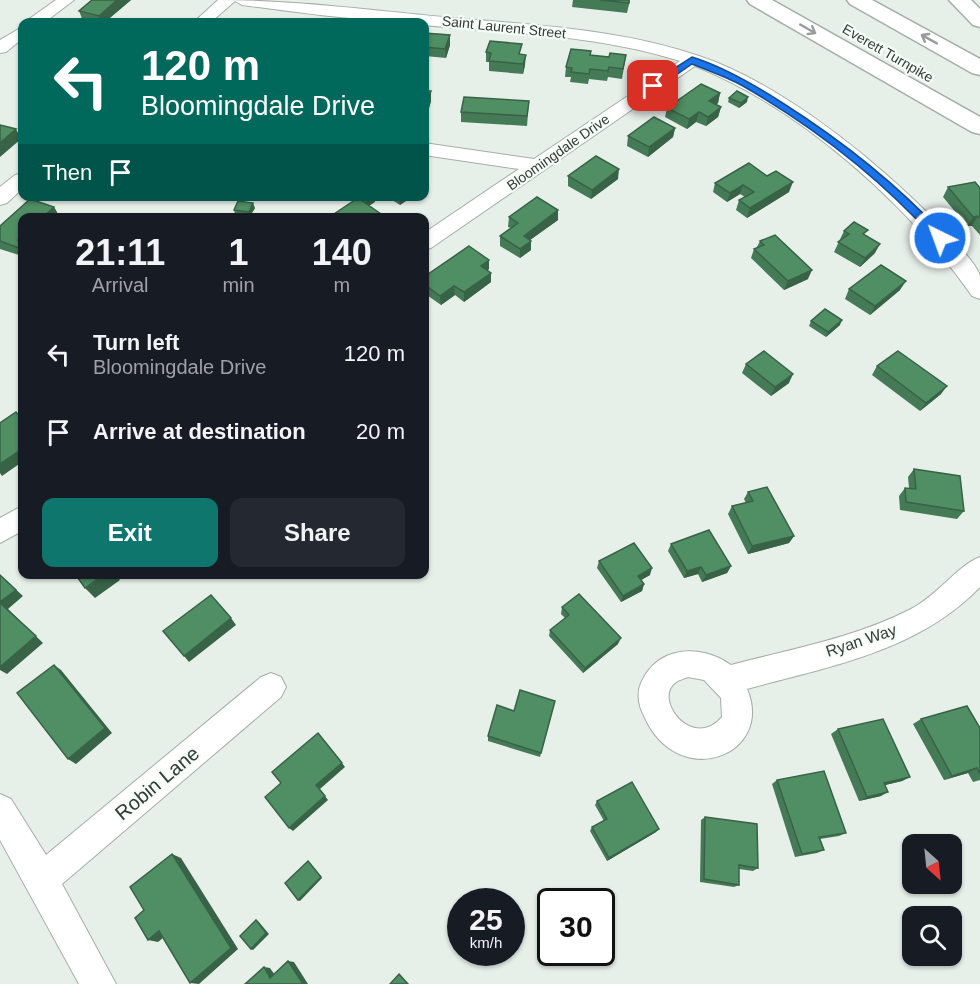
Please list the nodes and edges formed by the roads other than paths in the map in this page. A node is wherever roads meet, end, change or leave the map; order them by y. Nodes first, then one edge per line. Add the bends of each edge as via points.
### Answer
1 (66, 0) edge
2 (228, 0) edge
3 (242, 0) edge
4 (757, 0) edge
5 (796, 0) edge
6 (857, 0) edge
7 (959, 0) edge
8 (41, 18) edge
9 (207, 18) edge
10 (416, 18) edge
11 (429, 19) edge
12 (980, 21) edge
13 (18, 35) edge
14 (0, 48) edge
15 (692, 60) junction
16 (980, 68) edge
17 (980, 106) edge
18 (980, 127) edge
19 (429, 150) edge
20 (539, 166) junction
21 (18, 182) edge
22 (0, 198) edge
23 (429, 240) edge
24 (980, 291) edge
25 (18, 520) edge
26 (0, 532) edge
27 (980, 569) edge
28 (726, 680) dead end
29 (271, 687) dead end
30 (0, 810) edge
31 (42, 880) junction
32 (98, 984) edge

1 - 8 street
2 - 9 street
3 - 10 street, Saint Laurent Street
4 -> 18 highway
5 - 17 highway, Everett Turnpike
16 -> 6 highway, Everett Turnpike
7 - 12 highway
11 - 15 street, Saint Laurent Street via 590,36
13 - 14 street
15 - 20 street, Bloomingdale Drive
15 - 24 street, Saint Laurent Street via 773,100 878,176 955,254
19 - 20 street
20 - 23 street, Bloomingdale Drive
21 - 22 street
25 - 26 street
27 - 28 street, Ryan Way via 946,602 921,619 861,642
29 - 31 street, Robin Lane
30 - 31 street
31 - 32 street

